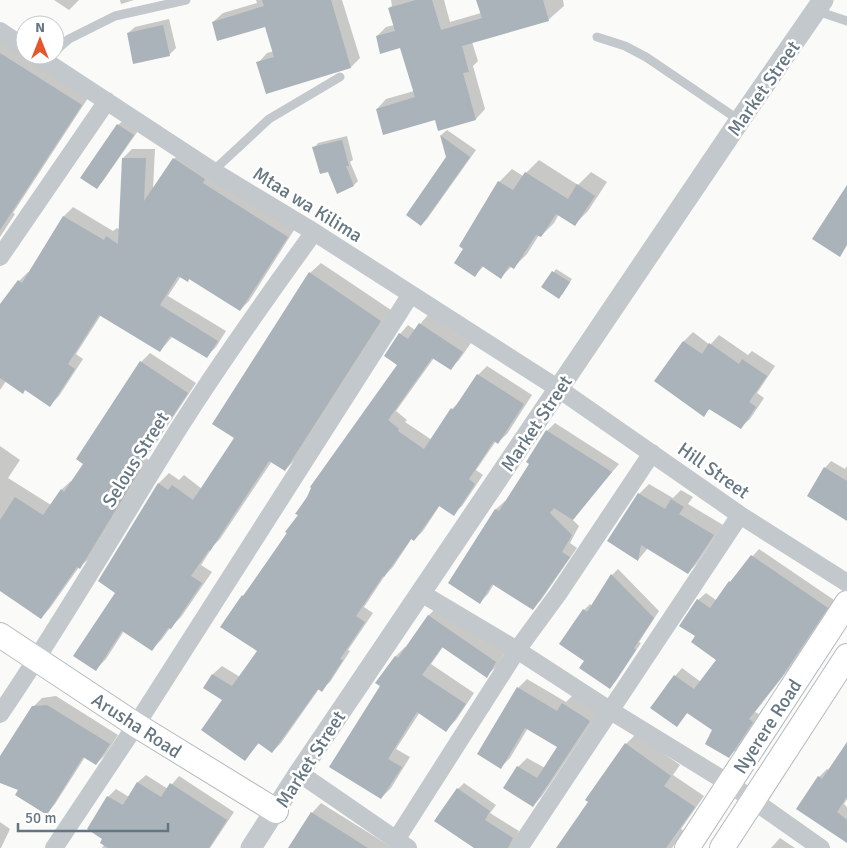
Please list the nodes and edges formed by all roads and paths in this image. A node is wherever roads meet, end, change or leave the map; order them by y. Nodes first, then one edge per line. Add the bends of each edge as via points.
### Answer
1 (186, 0) edge
2 (820, 5) edge
3 (847, 21) edge
4 (0, 31) edge
5 (597, 37) dead end
6 (15, 41) edge
7 (65, 42) edge
8 (59, 65) edge
9 (340, 77) dead end
10 (107, 101) junction
11 (740, 120) junction
12 (213, 171) junction
13 (314, 232) junction
14 (0, 256) edge
15 (411, 294) junction
16 (559, 389) junction
17 (652, 453) junction
18 (740, 515) junction
19 (847, 583) edge
20 (421, 593) junction
21 (847, 602) edge
22 (0, 635) edge
23 (518, 650) junction
24 (847, 656) edge
25 (37, 660) junction
26 (611, 711) junction
27 (0, 714) edge
28 (136, 725) junction
29 (299, 773) junction
30 (730, 784) junction
31 (753, 800) junction
32 (276, 811) junction
33 (402, 844) edge
34 (54, 848) edge
35 (251, 848) edge
36 (519, 848) edge
37 (686, 848) edge
38 (722, 848) edge
39 (820, 848) edge

1 - 7 lane via 115,16
2 - 3 lane
2 - 11 street, Market Street
4 - 6 street
5 - 11 lane via 646,57
8 - 10 street, Mtaa wa Kilima
9 - 12 lane via 269,119
10 - 12 street, Mtaa wa Kilima
10 - 14 street
11 - 16 street, Market Street
12 - 13 street, Mtaa wa Kilima
13 - 15 street, Mtaa wa Kilima
13 - 25 street, Selous Street via 169,443
15 - 16 street, Mtaa wa Kilima
15 - 28 street
16 - 17 street, Hill Street
16 - 20 street, Market Street
17 - 18 street, Hill Street
17 - 23 street
18 - 19 street, Hill Street
18 - 26 street
20 - 23 street
20 - 29 street, Market Street
21 - 30 main road, Nyerere Road
22 - 25 main road, Arusha Road
23 - 26 street
23 - 33 street
24 - 31 main road, Nyerere Road
25 - 27 street, Selous Street
25 - 28 main road, Arusha Road
26 - 30 street
26 - 36 street
28 - 32 main road, Arusha Road
28 - 34 street
29 - 32 street, Market Street
29 - 33 street
30 - 31 street
30 - 37 main road, Nyerere Road
31 - 38 main road, Nyerere Road
31 - 39 street
32 - 35 street, Market Street

